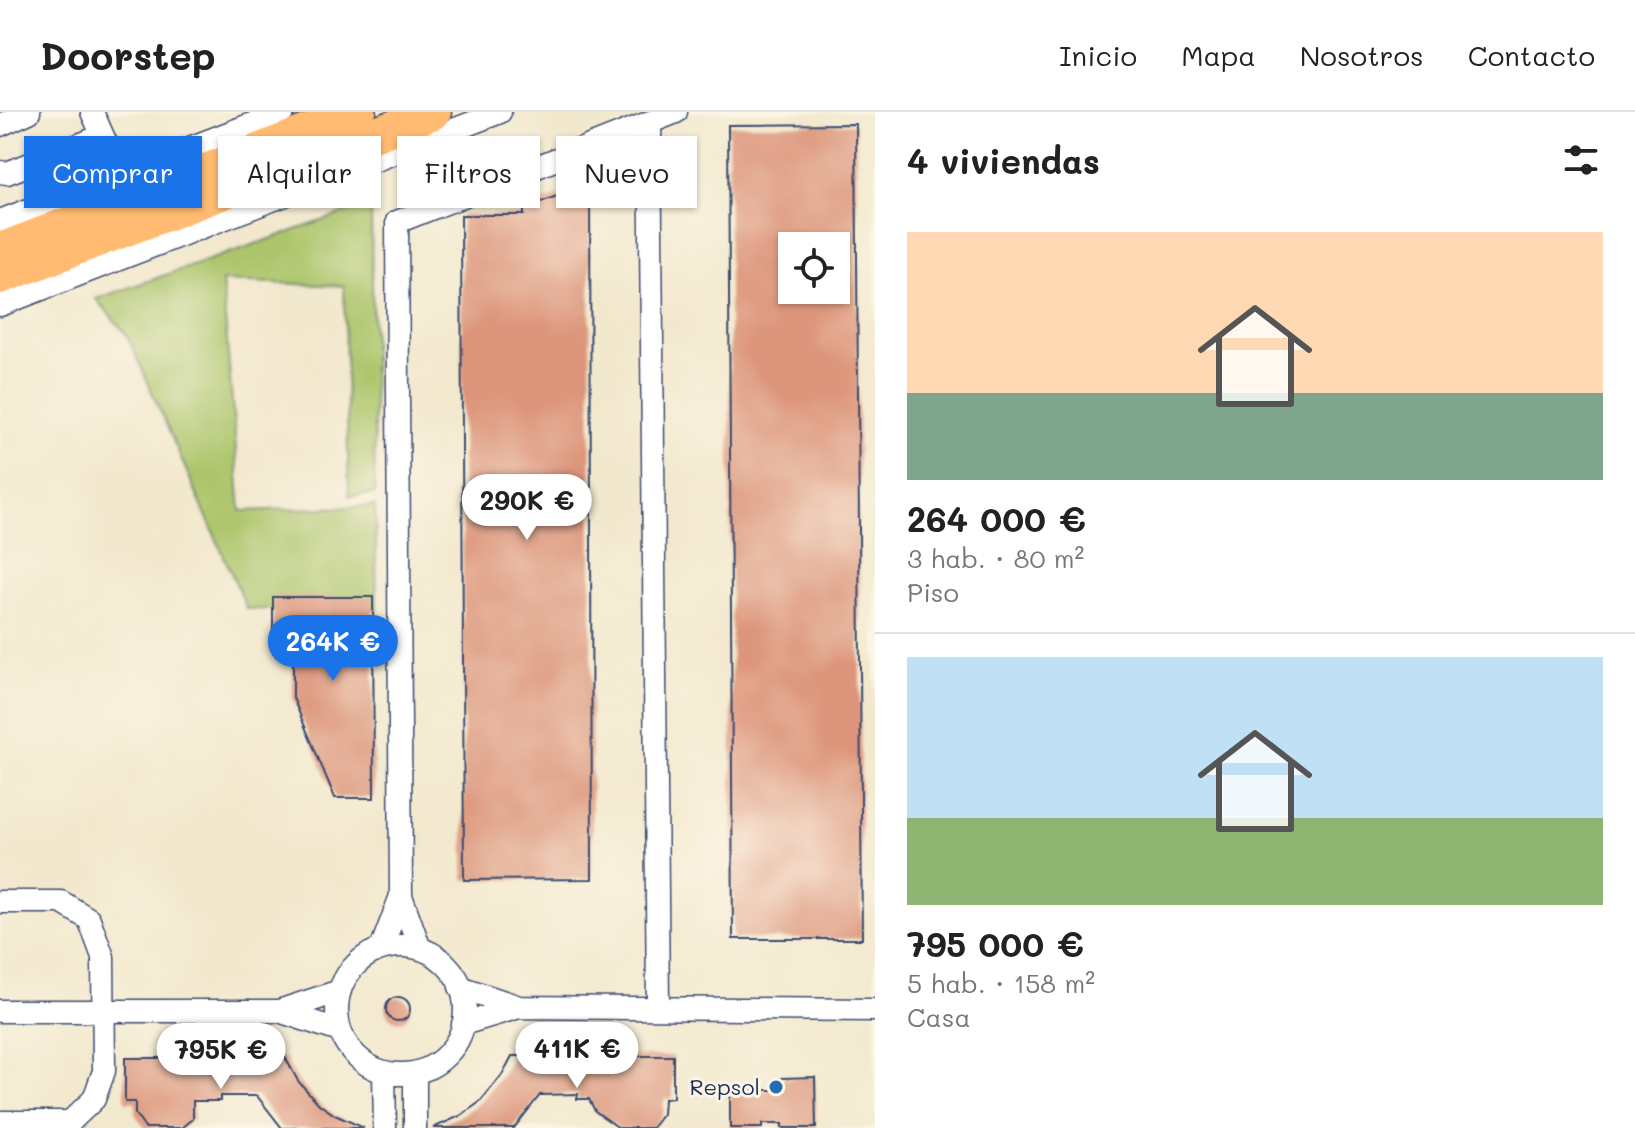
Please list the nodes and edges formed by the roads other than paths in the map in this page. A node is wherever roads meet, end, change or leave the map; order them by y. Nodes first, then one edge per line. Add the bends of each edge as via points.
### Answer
1 (29, 112) edge
2 (92, 112) edge
3 (359, 112) edge
4 (434, 112) edge
5 (500, 112) edge
6 (676, 112) edge
7 (650, 122) junction
8 (0, 125) edge
9 (292, 130) edge
10 (102, 136) edge
11 (202, 153) edge
12 (381, 159) edge
13 (24, 166) edge
14 (0, 172) edge
15 (35, 208) edge
16 (255, 208) edge
17 (94, 214) junction
18 (0, 222) edge
19 (0, 250) edge
20 (0, 277) edge
21 (64, 280) junction
22 (0, 291) edge
23 (0, 305) edge
24 (401, 896) junction
25 (0, 902) edge
26 (381, 949) junction
27 (420, 949) junction
28 (460, 987) junction
29 (340, 991) junction
30 (519, 1007) junction
31 (658, 1007) junction
32 (875, 1010) edge
33 (0, 1011) edge
34 (105, 1011) junction
35 (279, 1011) junction
36 (463, 1024) junction
37 (340, 1031) junction
38 (384, 1072) junction
39 (415, 1073) junction
40 (0, 1122) edge
41 (385, 1128) edge
42 (415, 1128) edge

1 - 8 street
2 - 10 street
3 - 9 highway
4 - 9 highway
5 - 12 street
6 - 7 street
7 - 24 street via 397,222
7 - 31 street
9 - 11 street
9 - 17 highway
9 - 20 highway
13 - 14 street
15 - 18 street
16 - 21 street
17 - 18 street
17 - 19 highway
21 - 22 street
21 - 23 street
24 - 26 street
24 - 27 street
25 - 34 street via 61,902 89,919 103,957
26 - 27 street
26 - 29 street via 355,965
27 - 28 street via 451,970
28 - 30 street
28 - 36 street
29 - 35 street
29 - 37 street
30 - 31 street
30 - 36 street
31 - 32 street
33 - 34 street
34 - 35 street
34 - 40 street via 104,1071 94,1099 70,1122
35 - 37 street
36 - 39 street via 443,1059
37 - 38 street via 365,1063
38 - 39 street
38 - 41 street
39 - 42 street

